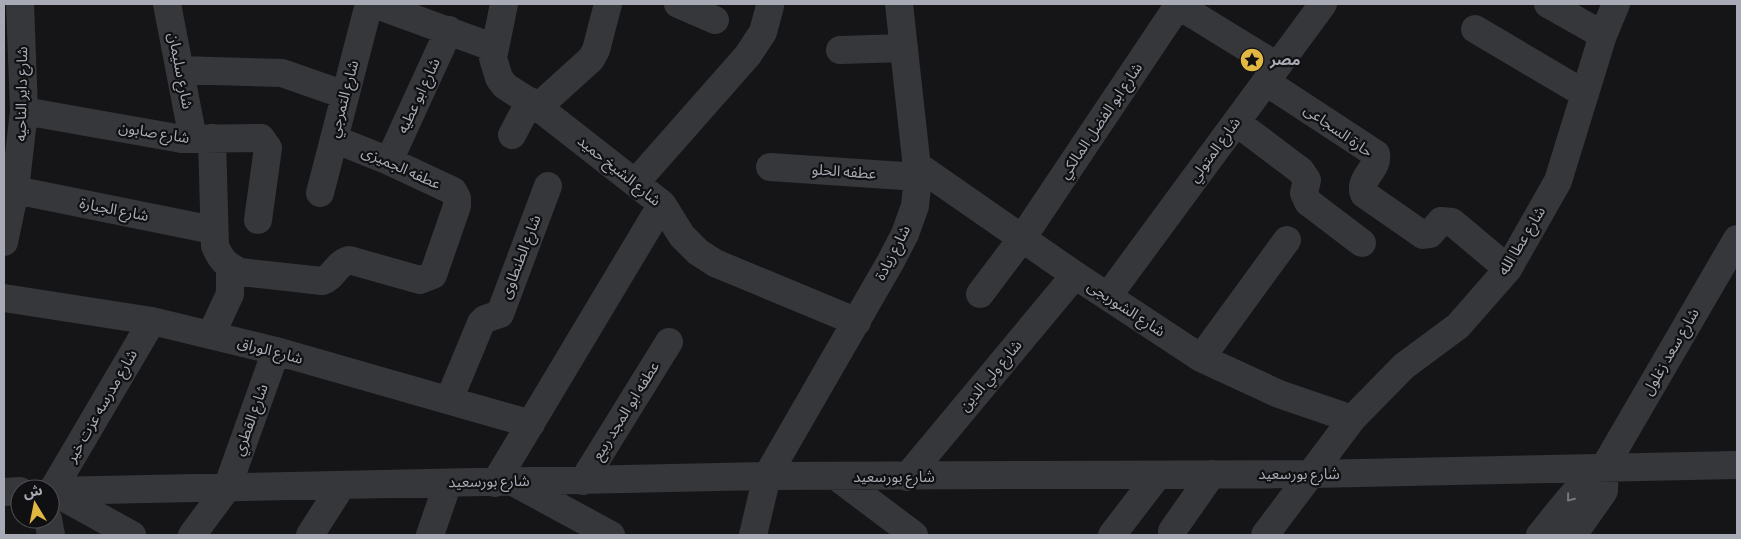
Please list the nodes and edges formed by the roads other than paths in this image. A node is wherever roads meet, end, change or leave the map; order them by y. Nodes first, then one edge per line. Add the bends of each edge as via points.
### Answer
1 (167, 4) edge
2 (369, 4) edge
3 (374, 4) edge
4 (504, 4) edge
5 (608, 4) edge
6 (678, 4) edge
7 (899, 4) edge
8 (1178, 4) edge
9 (1323, 4) edge
10 (1548, 4) edge
11 (1616, 4) edge
12 (770, 6) dead end
13 (15, 19) edge
14 (715, 20) dead end
15 (1475, 29) dead end
16 (449, 30) junction
17 (1603, 35) junction
18 (495, 48) junction
19 (904, 48) junction
20 (840, 50) dead end
21 (180, 70) junction
22 (1271, 74) junction
23 (1585, 94) junction
24 (345, 95) junction
25 (534, 104) junction
26 (24, 111) junction
27 (1236, 122) junction
28 (512, 135) dead end
29 (13, 137) edge
30 (203, 139) junction
31 (334, 139) junction
32 (389, 161) junction
33 (770, 167) dead end
34 (918, 172) junction
35 (636, 182) junction
36 (548, 186) dead end
37 (15, 190) junction
38 (320, 194) dead end
39 (662, 204) junction
40 (258, 220) dead end
41 (213, 230) junction
42 (1023, 237) junction
43 (1737, 238) edge
44 (1287, 240) dead end
45 (4, 242) edge
46 (1362, 243) dead end
47 (230, 267) junction
48 (1508, 269) junction
49 (1075, 275) junction
50 (980, 294) dead end
51 (1108, 296) junction
52 (4, 298) edge
53 (152, 321) junction
54 (856, 322) junction
55 (211, 335) junction
56 (668, 342) dead end
57 (276, 352) junction
58 (1201, 358) junction
59 (449, 400) junction
60 (1352, 419) junction
61 (531, 424) junction
62 (1737, 465) edge
63 (1605, 466) junction
64 (1212, 474) junction
65 (1312, 474) junction
66 (1158, 475) junction
67 (767, 476) junction
68 (837, 477) junction
69 (907, 477) junction
70 (58, 479) edge
71 (583, 481) junction
72 (504, 482) junction
73 (448, 483) junction
74 (342, 485) junction
75 (227, 488) junction
76 (60, 491) edge
77 (60, 496) edge
78 (1172, 531) dead end
79 (132, 535) edge
80 (192, 535) edge
81 (310, 535) edge
82 (430, 535) edge
83 (611, 535) edge
84 (753, 535) edge
85 (914, 535) edge
86 (1112, 535) edge
87 (1265, 535) edge
88 (1540, 535) edge
89 (1573, 535) edge

1 - 21 street, شارع سليمان
2 - 24 street, شارع التمرجي
3 - 16 street
4 - 18 street, شارع الشيخ حميد
5 - 25 street via 596,50 590,59
6 - 14 street
7 - 19 street, شارع زيادة
8 - 22 street
8 - 42 street, شارع ابو الفضل المالكي
9 - 22 street, شارع المتولي
10 - 17 street
11 - 17 street, شارع عطا الله
12 - 35 street via 763,32 748,55
13 - 26 street, شارع داير الناحيه
15 - 23 street
16 - 18 street
16 - 32 street, شارع ابو عطيه
17 - 23 street, شارع عطا الله
18 - 25 street, شارع الشيخ حميد via 493,64 499,78 505,86
19 - 20 street
19 - 34 street, شارع زيادة
21 - 24 street via 282,74
21 - 30 street, شارع سليمان
22 - 27 street, شارع المتولي
22 - 48 street, حارة السجاعى via 1376,154 1376,161 1363,182 1364,194 1423,235 1430,234 1441,221 1452,222
23 - 48 street, شارع عطا الله via 1558,181
24 - 31 street, شارع التمرجي
25 - 28 street
25 - 35 street, شارع الشيخ حميد
26 - 29 street, شارع داير الناحيه
26 - 30 street, شارع صابون
27 - 46 street via 1304,173 1307,180 1304,193 1308,202
27 - 51 street, شارع المتولي
29 - 37 street, شارع داير الناحيه
30 - 40 street, شارع صابون via 257,137 267,144
30 - 41 street, شارع سليمان
31 - 32 street, عطفه الجميزى
31 - 38 street, شارع التمرجي
32 - 47 street, عطفه الجميزى via 453,191 457,198 458,206 433,276 425,280 349,260 339,264 331,277 322,281 240,272
33 - 34 street, عطفه الحلو
34 - 42 street, شارع الشوربجى
34 - 54 street, شارع زيادة via 915,206 905,234
35 - 39 street, شارع الشيخ حميد
36 - 59 street, شارع الطنطاوى via 500,314 481,323
37 - 41 street, شارع الجيارة
37 - 45 street, شارع داير الناحيه
39 - 54 street, شارع الشيخ حميد via 682,236 706,258
39 - 61 street
41 - 47 street, شارع سليمان via 215,246 221,259
42 - 49 street, شارع الشوربجى
42 - 50 street, شارع ابو الفضل المالكي
43 - 63 street, شارع سعد زغلول
44 - 58 street
47 - 55 street via 230,294
48 - 60 street, شارع عطا الله via 1458,326 1404,366
49 - 51 street, شارع الشوربجى
49 - 69 street, شارع ولي الدين
51 - 58 street, شارع الشوربجى
52 - 53 street, شارع الوراق
53 - 55 street, شارع الوراق
53 - 70 street, شارع مدرسه عزت خير
54 - 67 street, شارع زيادة
55 - 57 street, شارع الوراق
56 - 71 street, عطفه ابو المجد ربيع
57 - 59 street, شارع الوراق
57 - 75 street, شارع القطري
58 - 60 street, شارع الشوربجى via 1280,394
59 - 61 street, شارع الوراق
60 - 65 street, شارع عطا الله
61 - 72 street
62 - 63 street, شارع بورسعيد
63 - 65 street, شارع بورسعيد
63 -> 88 street, شارع سعد زغلول via 1575,492
63 - 89 street, شارع سعد زغلول via 1604,491
64 - 65 street, شارع بورسعيد
64 - 66 street, شارع بورسعيد
64 - 78 street
65 - 87 street, شارع عطا الله
66 - 69 street, شارع بورسعيد
66 - 86 street
67 - 68 street, شارع بورسعيد
67 - 71 street, شارع بورسعيد
67 - 84 street, شارع زيادة
68 - 69 street, شارع بورسعيد
68 - 85 street
71 - 72 street, شارع بورسعيد
72 - 73 street, شارع بورسعيد
72 - 83 street
73 - 74 street, شارع بورسعيد
73 - 82 street
74 - 75 street, شارع بورسعيد
74 - 81 street
75 - 76 street, شارع بورسعيد
75 - 80 street, شارع القطري
77 - 79 street

